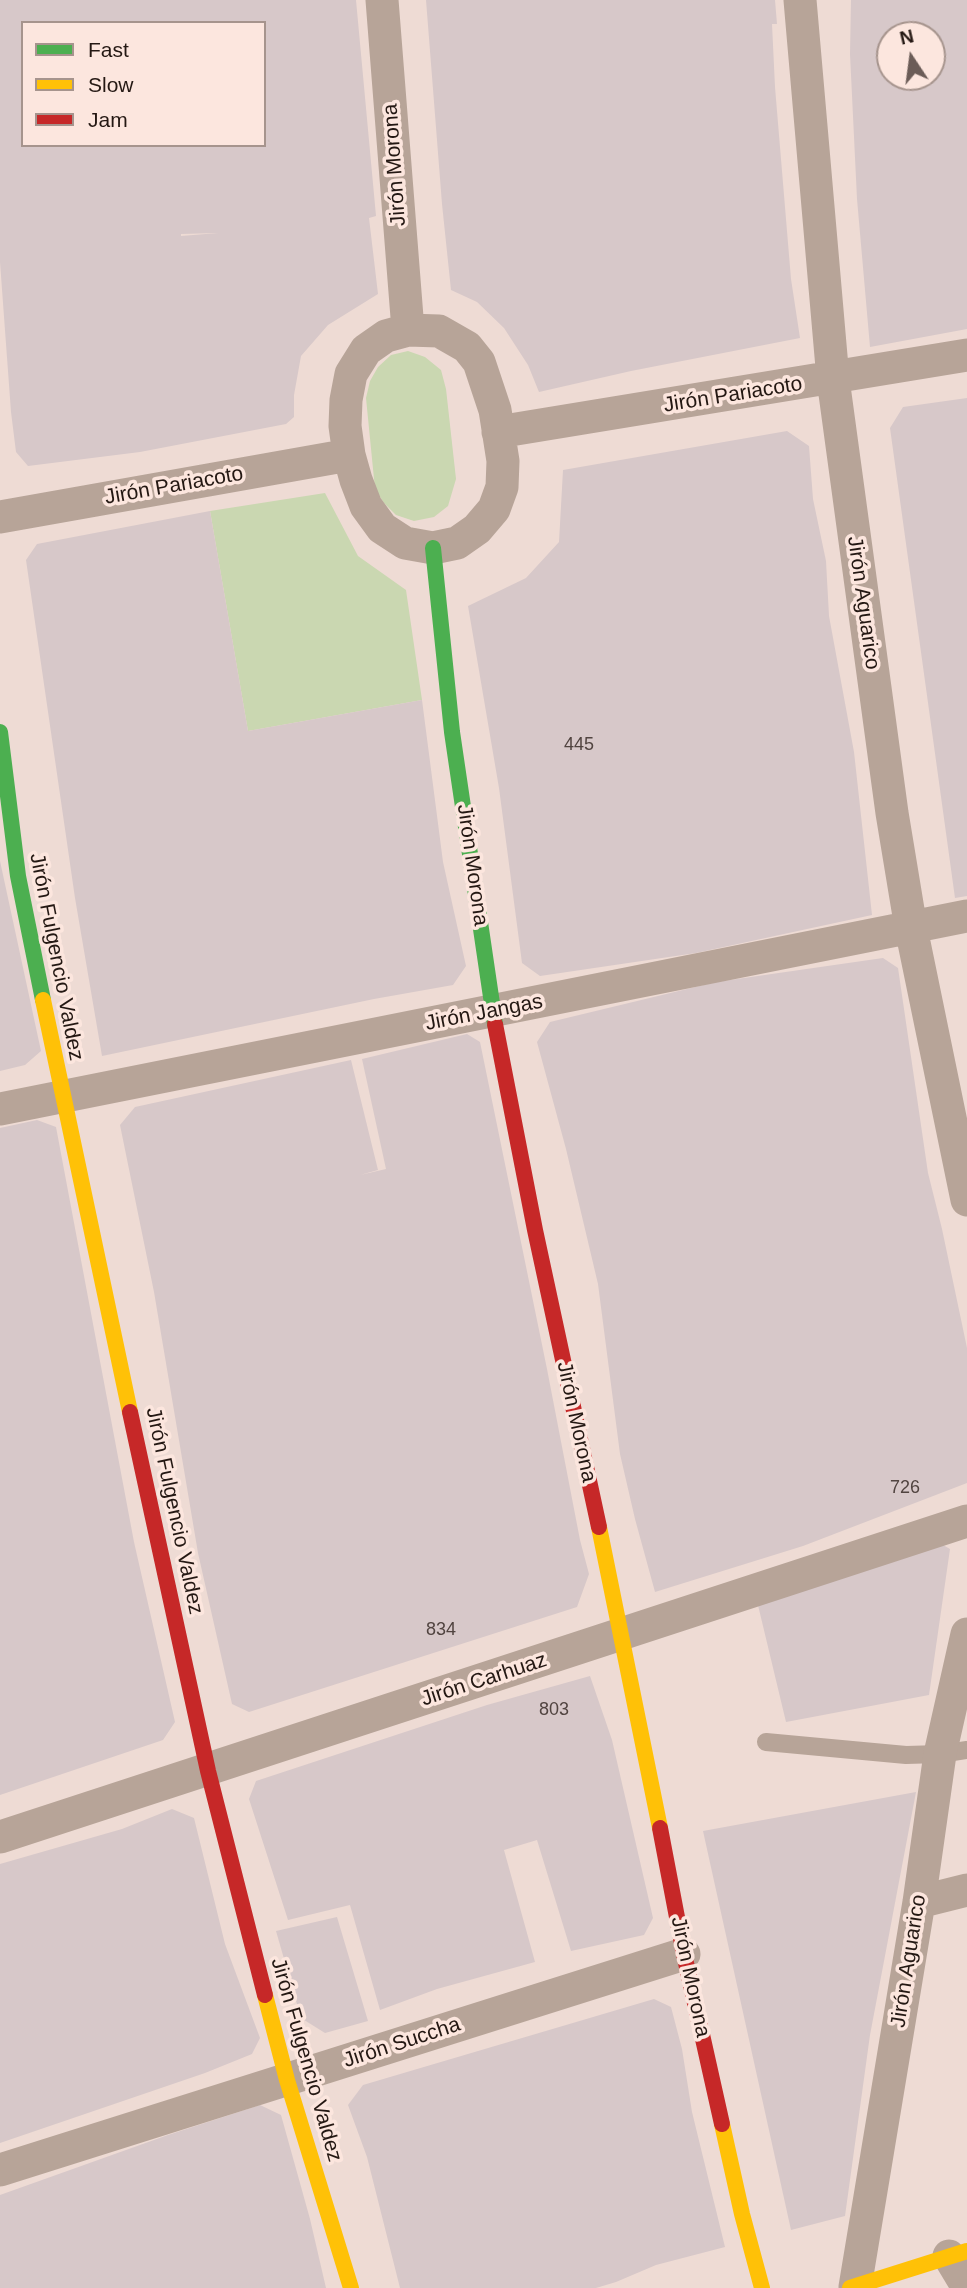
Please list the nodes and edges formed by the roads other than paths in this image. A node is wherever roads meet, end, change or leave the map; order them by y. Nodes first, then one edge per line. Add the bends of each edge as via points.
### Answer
1 (382, 0) edge
2 (800, 0) edge
3 (408, 330) junction
4 (967, 355) edge
5 (833, 379) junction
6 (498, 432) junction
7 (349, 454) junction
8 (0, 516) edge
9 (433, 548) junction
10 (0, 732) edge
11 (967, 916) edge
12 (911, 928) junction
13 (493, 1011) junction
14 (62, 1097) junction
15 (0, 1109) edge
16 (967, 1200) edge
17 (967, 1521) edge
18 (622, 1634) junction
19 (967, 1634) edge
20 (766, 1742) dead end
21 (953, 1752) edge
22 (208, 1770) junction
23 (0, 1837) edge
24 (967, 1890) edge
25 (919, 1902) junction
26 (684, 1954) junction
27 (287, 2080) junction
28 (0, 2170) edge
29 (958, 2253) edge
30 (967, 2286) edge
31 (853, 2287) edge
32 (351, 2288) edge
33 (762, 2288) edge

1 - 3 street, Jirón Morona
2 - 5 street, Jirón Aguarico
3 - 6 street via 439,331 467,347 488,384
3 - 7 street via 386,336 366,350 351,374 345,426
4 - 5 street, Jirón Pariacoto
5 - 6 street, Jirón Pariacoto
5 - 12 street, Jirón Aguarico
6 - 9 street via 502,487 494,509 457,543
7 - 8 street, Jirón Pariacoto
7 - 9 street via 366,506 382,528 405,543
9 - 13 street, Jirón Morona via 452,732
10 - 14 street, Jirón Fulgencio Valdez via 18,876
11 - 12 street, Jirón Jangas
12 - 13 street, Jirón Jangas
12 - 16 street, Jirón Aguarico
13 - 14 street, Jirón Jangas
13 - 18 street, Jirón Morona
14 - 15 street, Jirón Jangas
14 - 22 street, Jirón Fulgencio Valdez
17 - 18 street, Jirón Carhuaz
18 - 22 street, Jirón Carhuaz
18 - 26 street, Jirón Morona
19 - 21 street, Jirón Aguarico
20 - 21 lane via 906,1755
21 - 25 street, Jirón Aguarico
22 - 23 street, Jirón Carhuaz
22 - 27 street, Jirón Fulgencio Valdez
24 - 25 street
25 - 31 street, Jirón Aguarico
26 - 27 street, Jirón Succha
26 - 33 street, Jirón Morona
27 - 28 street, Jirón Succha
27 - 32 street, Jirón Fulgencio Valdez
29 - 30 street
29 - 31 street

